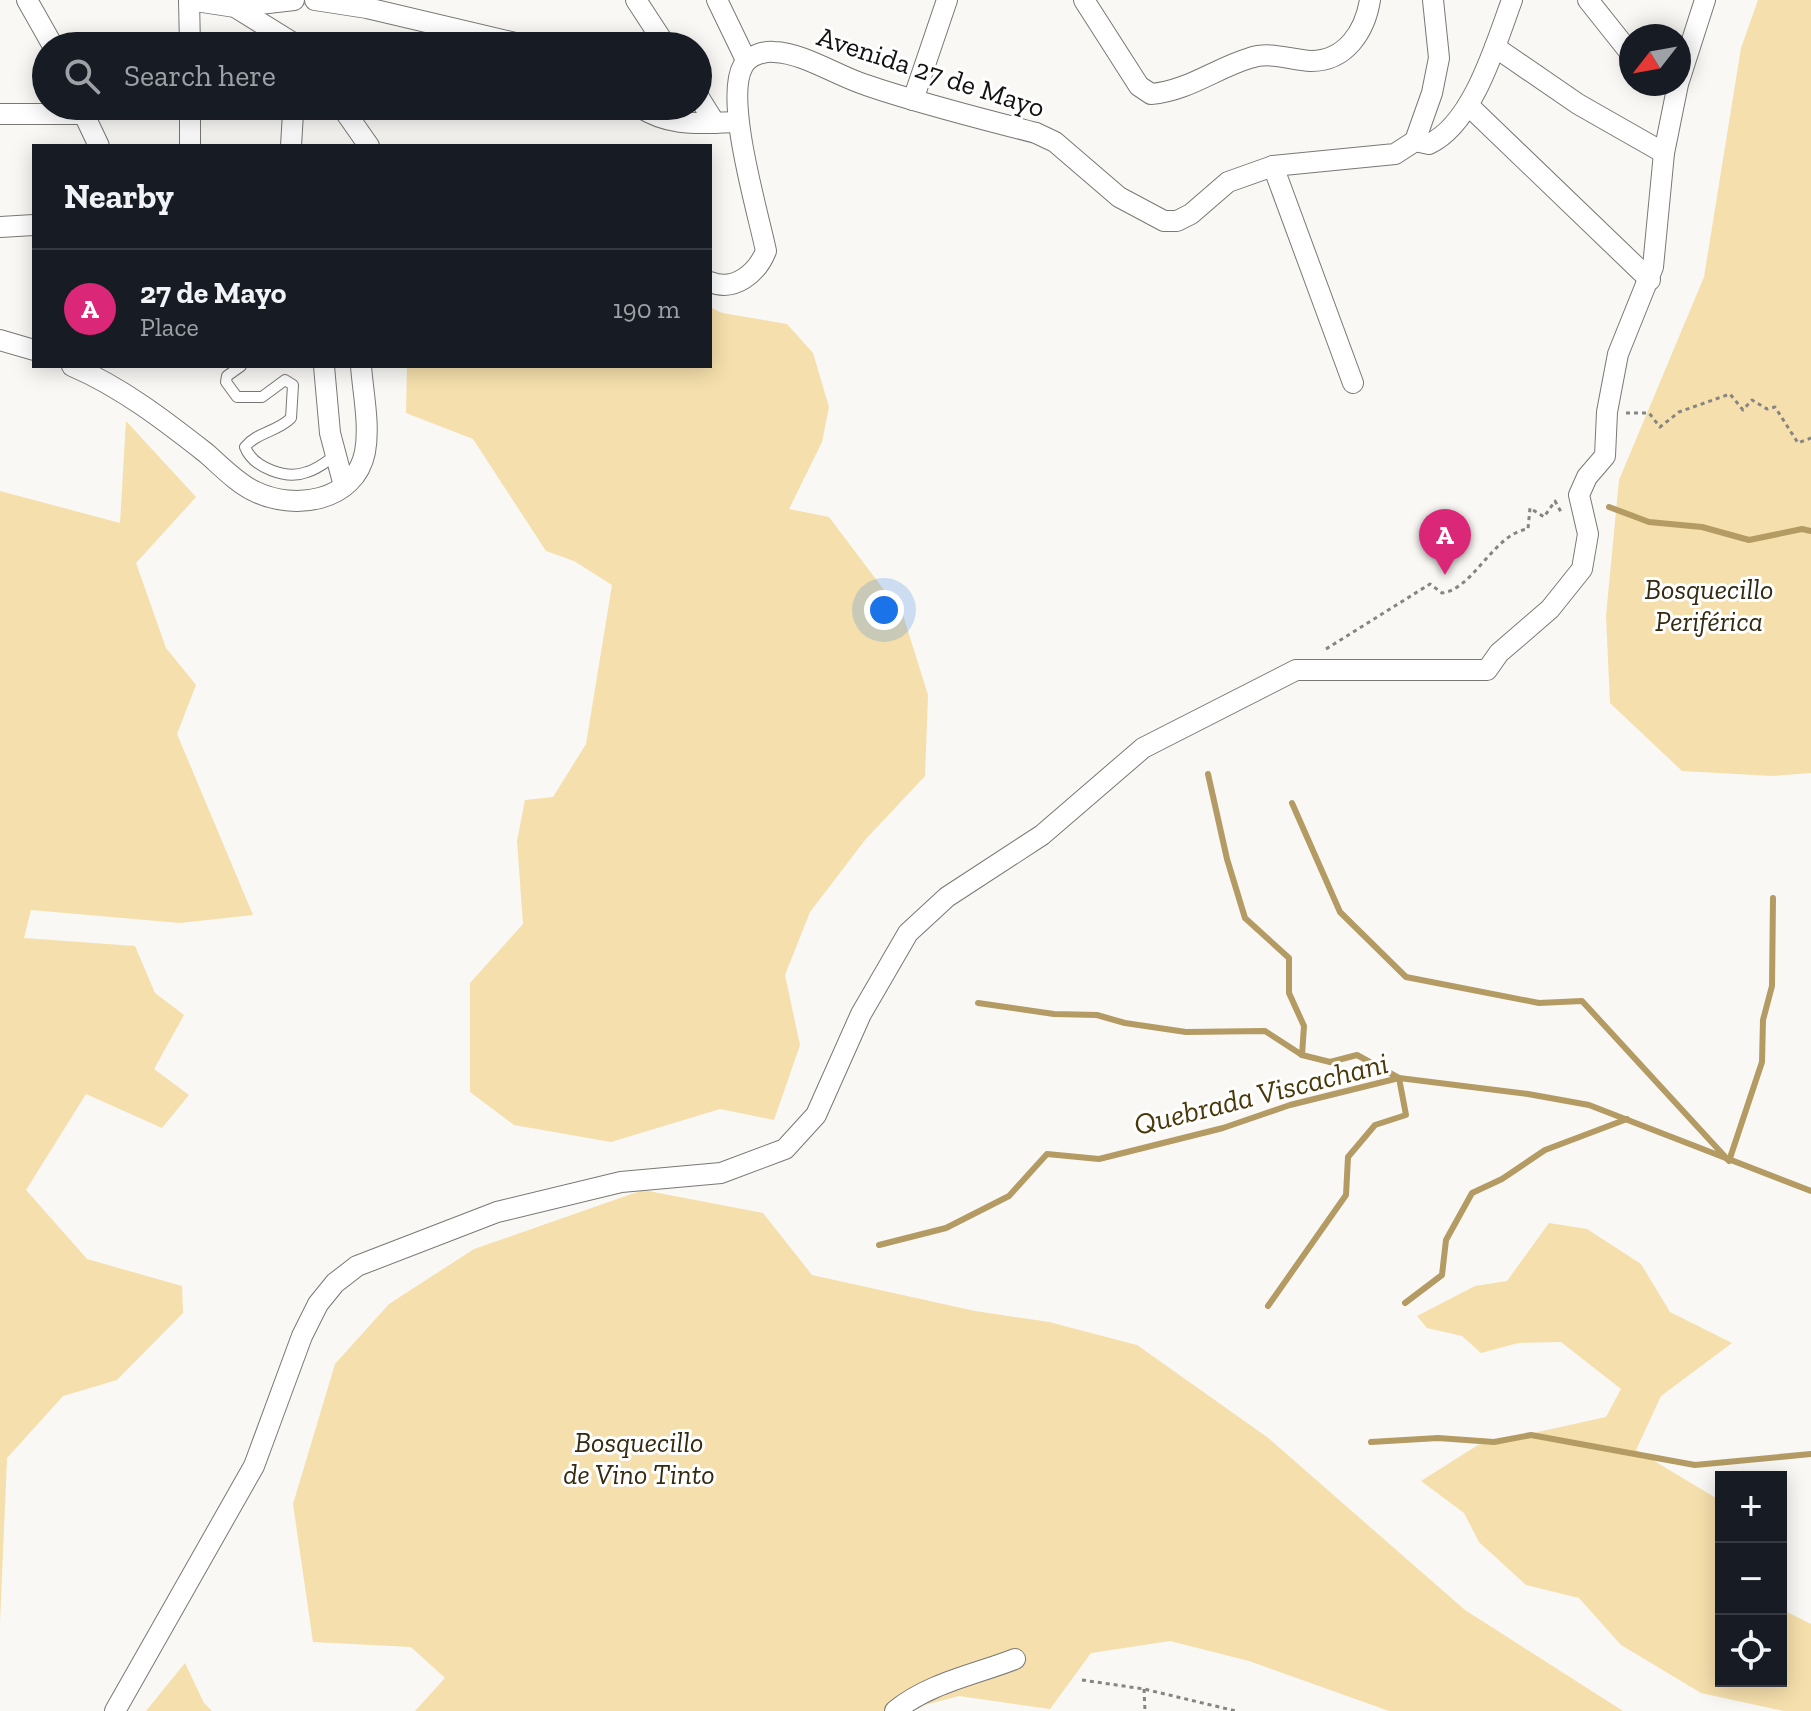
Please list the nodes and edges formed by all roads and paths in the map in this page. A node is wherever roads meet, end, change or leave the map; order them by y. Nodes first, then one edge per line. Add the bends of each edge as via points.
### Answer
1 (27, 0) edge
2 (189, 0) edge
3 (294, 0) edge
4 (315, 0) edge
5 (636, 0) edge
6 (717, 0) edge
7 (947, 0) edge
8 (1084, 0) edge
9 (1370, 0) edge
10 (1433, 0) edge
11 (1512, 0) edge
12 (1588, 0) edge
13 (1705, 0) edge
14 (235, 7) junction
15 (45, 32) edge
16 (190, 32) edge
17 (275, 32) edge
18 (469, 32) edge
19 (657, 32) edge
20 (1691, 38) edge
21 (1619, 39) edge
22 (1495, 47) junction
23 (746, 60) junction
24 (1672, 96) edge
25 (913, 100) junction
26 (1468, 105) junction
27 (32, 112) edge
28 (0, 114) edge
29 (712, 118) edge
30 (87, 120) edge
31 (190, 120) edge
32 (293, 120) edge
33 (351, 120) edge
34 (668, 120) edge
35 (738, 122) junction
36 (715, 123) junction
37 (1415, 141) junction
38 (98, 144) edge
39 (190, 144) edge
40 (291, 144) edge
41 (368, 144) edge
42 (1664, 153) junction
43 (1273, 166) junction
44 (32, 225) edge
45 (0, 227) edge
46 (1650, 280) junction
47 (712, 282) edge
48 (0, 340) edge
49 (32, 349) edge
50 (77, 368) edge
51 (238, 368) edge
52 (324, 368) edge
53 (361, 368) edge
54 (1353, 383) dead end
55 (1607, 412) junction
56 (1811, 438) edge
57 (336, 455) junction
58 (344, 486) junction
59 (1566, 518) dead end
60 (1325, 649) dead end
61 (1015, 1659) dead end
62 (1082, 1680) dead end
63 (1144, 1689) junction
64 (115, 1711) edge
65 (895, 1711) edge
66 (1145, 1711) edge
67 (1236, 1711) edge

1 - 15 street
2 - 14 street
2 - 16 street
3 - 14 street
4 - 18 street
5 - 19 street
6 - 23 street
7 - 25 street
8 - 9 street via 1139,86 1151,94 1192,84 1251,57 1325,60 1346,49 1361,32
10 - 37 street via 1439,58
11 - 22 street, Avenida 27 de Mayo
12 - 21 street
13 - 20 street
14 - 17 street
22 - 26 street, Avenida 27 de Mayo
22 - 42 street via 1578,104
23 - 25 street, Avenida 27 de Mayo via 775,52
23 - 35 street via 738,78
24 - 42 street
25 - 43 street, Avenida 27 de Mayo via 1055,142 1119,197 1164,221 1191,214 1228,182
26 - 37 street, Avenida 27 de Mayo via 1443,138 1429,144
26 - 46 street
27 - 28 street
29 - 36 street
30 - 38 street
31 - 39 street
32 - 40 street
33 - 41 street
34 - 36 street
35 - 36 street
35 - 47 street via 766,251 761,263 741,280
37 - 43 street, Avenida 27 de Mayo via 1384,156
42 - 46 street
43 - 54 street
44 - 45 street
46 - 55 street via 1618,354
48 - 49 street
50 - 58 street via 107,381 254,491 302,503
51 - 57 lane via 226,382 237,397 262,397 285,380 293,385 291,418 245,447 257,463 282,473 305,474
52 - 57 street
53 - 58 street via 365,452
55 - 56 path via 1649,413 1660,427 1679,412 1730,394 1743,410 1752,400 1767,409 1775,407 1798,443
55 - 64 street via 1605,456 1579,495 1588,534 1582,569 1550,609 1487,670 1296,670 1143,748 1042,835 956,890 908,933 861,1014 816,1115 785,1149 701,1178 621,1182 497,1212 383,1254 335,1283 302,1336 254,1466
57 - 58 street
59 - 60 path via 1555,501 1544,517 1530,508 1528,529 1517,530 1462,586 1442,593 1430,584
61 - 65 street via 911,1698
62 - 63 path
63 - 66 path
63 - 67 path

